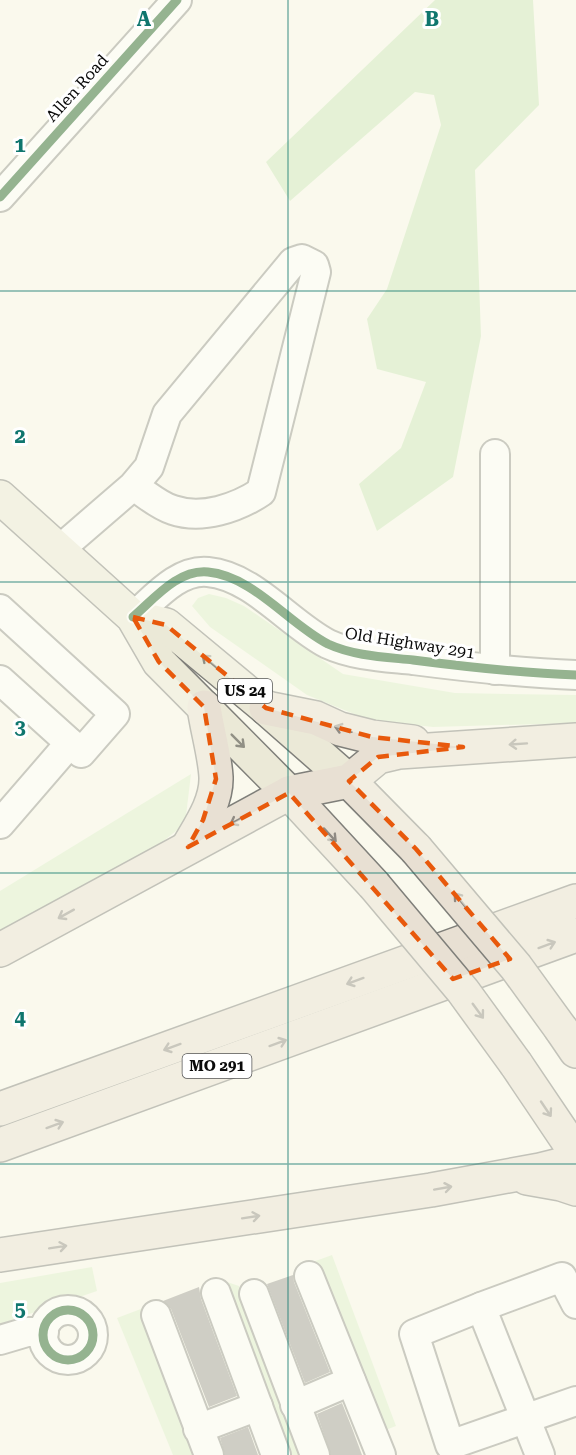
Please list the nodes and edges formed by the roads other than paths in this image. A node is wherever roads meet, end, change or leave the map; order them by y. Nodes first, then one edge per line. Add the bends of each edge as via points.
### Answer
1 (177, 0) edge
2 (0, 196) edge
3 (495, 454) dead end
4 (133, 486) junction
5 (0, 497) edge
6 (58, 550) junction
7 (0, 609) edge
8 (133, 617) junction
9 (495, 670) junction
10 (576, 675) edge
11 (0, 680) edge
12 (204, 707) junction
13 (266, 708) junction
14 (576, 740) edge
15 (70, 743) junction
16 (463, 747) junction
17 (349, 781) junction
18 (289, 793) junction
19 (0, 824) edge
20 (188, 847) junction
21 (576, 901) edge
22 (576, 935) edge
23 (0, 950) edge
24 (568, 1040) edge
25 (0, 1109) edge
26 (0, 1145) edge
27 (576, 1153) edge
28 (576, 1161) edge
29 (513, 1175) junction
30 (576, 1189) edge
31 (0, 1255) edge
32 (309, 1276) dead end
33 (216, 1293) dead end
34 (254, 1294) dead end
35 (576, 1304) edge
36 (481, 1307) junction
37 (156, 1315) dead end
38 (44, 1332) dead end
39 (0, 1340) edge
40 (351, 1381) junction
41 (576, 1401) edge
42 (295, 1405) junction
43 (258, 1407) junction
44 (527, 1419) junction
45 (203, 1442) edge
46 (276, 1455) edge
47 (315, 1455) edge
48 (381, 1455) edge
49 (540, 1455) edge

1 - 2 street, Allen Road
3 - 9 street
4 - 4 street via 149,466 167,414 294,262 302,259 314,265 316,272 261,492 229,508 199,514 172,510
4 - 6 street
5 - 6 main road, US 24
6 - 8 main road, US 24
7 - 15 street via 115,714 81,753
8 - 9 street, Old Highway 291 via 180,579 208,572 227,576 251,589 330,644 358,653
8 - 12 main road, US 24 via 159,662
13 -> 8 main road, US 24 via 166,625
9 - 10 street, Old Highway 291
11 - 15 street
12 -> 18 main road, US 24
12 - 20 highway via 216,779 213,797
16 -> 13 highway via 372,737 316,718
13 - 17 main road, US 24
14 -> 16 highway
15 - 19 street
16 - 17 highway via 378,757
17 - 18 highway
24 -> 17 highway, US 24, bridge via 516,967 416,849
18 -> 20 highway
18 -> 27 highway, US 24, bridge via 375,885 463,991
20 -> 23 highway
21 -> 25 highway, MO 291
26 -> 22 highway, MO 291
28 - 29 highway
29 - 30 highway
31 -> 29 highway
32 - 40 street
33 - 43 street
34 - 42 street
35 - 36 street via 562,1277
36 - 44 street
36 - 44 street via 414,1334 450,1445
37 - 45 street
38 - 39 street via 27,1332
40 - 42 street
40 - 48 street
41 - 44 street
42 - 47 street
43 - 45 street
43 - 46 street
44 - 49 street

